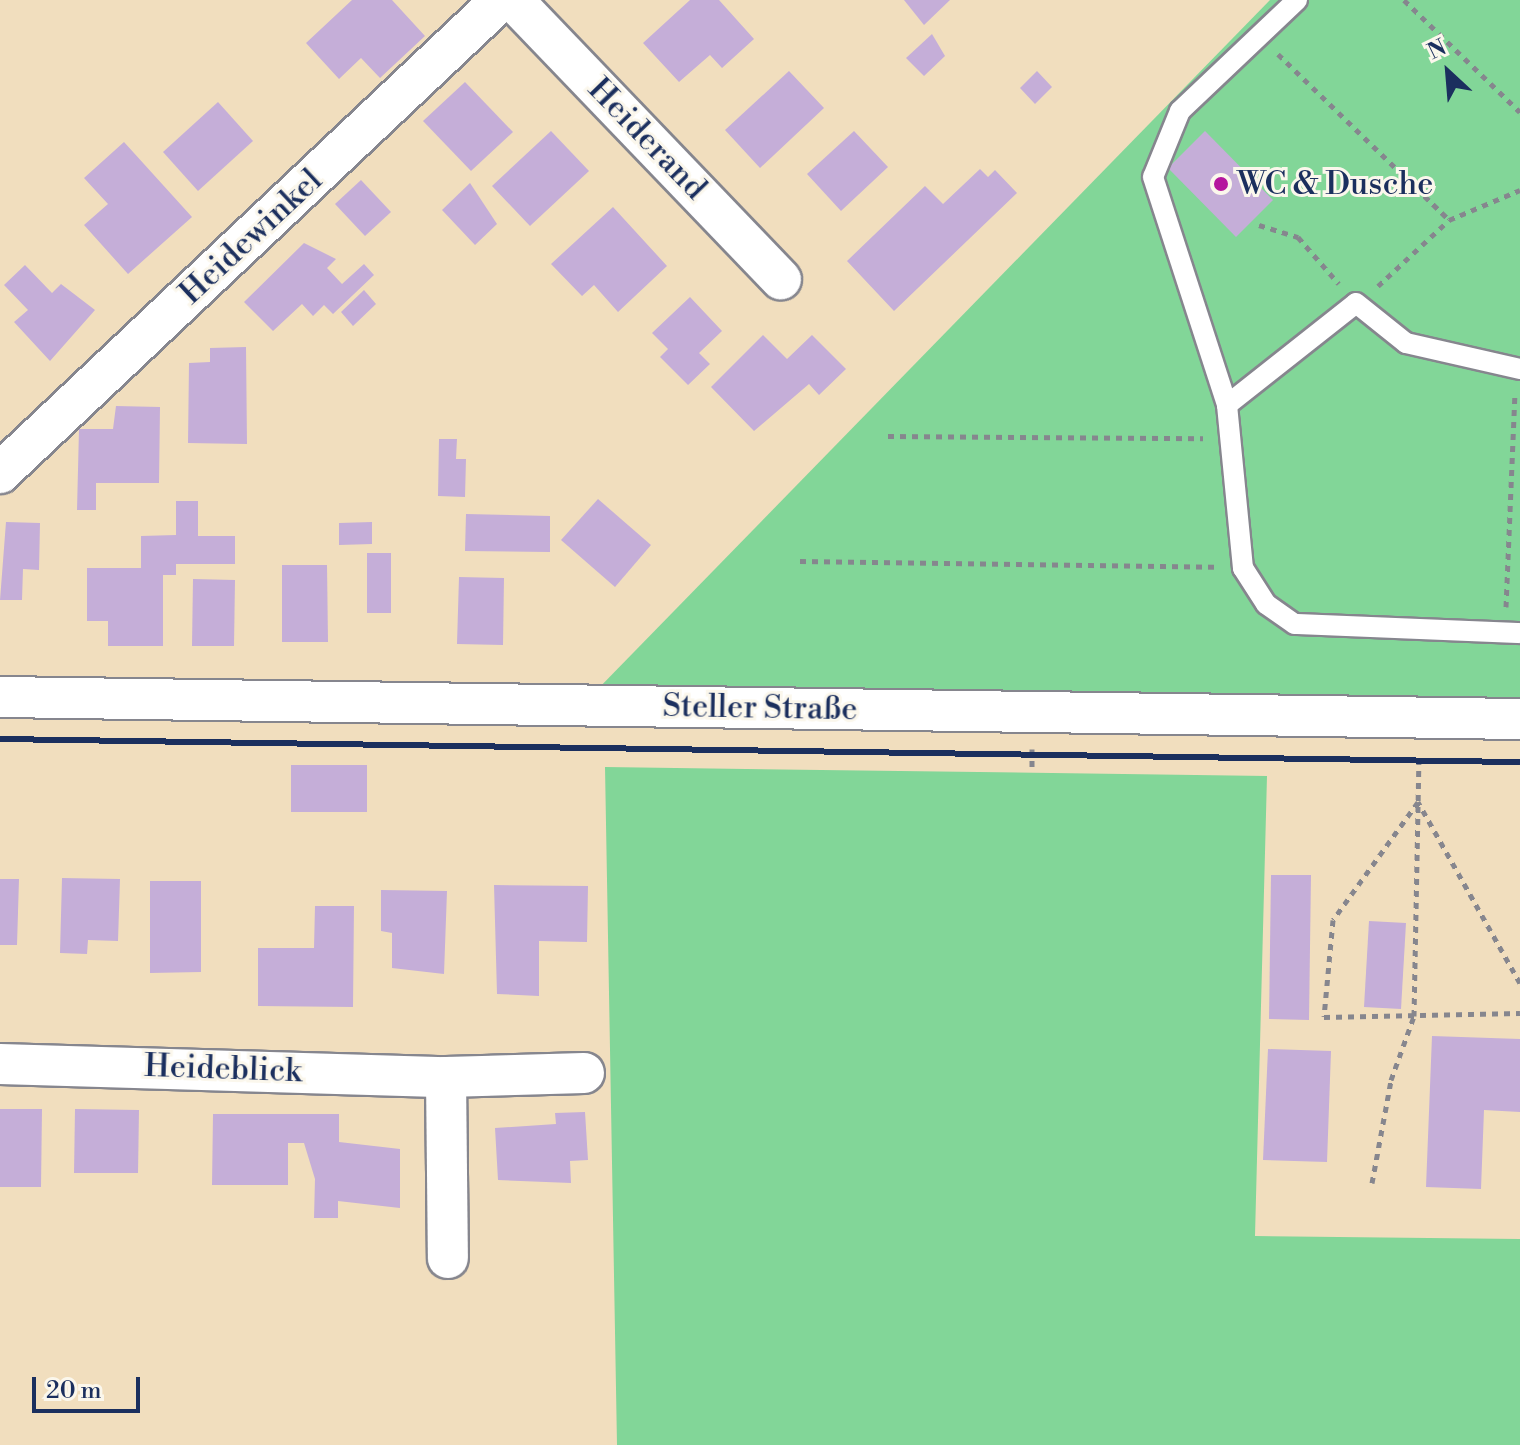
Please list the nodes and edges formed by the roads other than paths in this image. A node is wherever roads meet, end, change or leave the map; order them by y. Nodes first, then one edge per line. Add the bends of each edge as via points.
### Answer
1 (501, 0) edge
2 (513, 0) edge
3 (1297, 0) edge
4 (781, 279) dead end
5 (1518, 368) edge
6 (1227, 405) junction
7 (0, 473) edge
8 (1512, 632) edge
9 (0, 697) edge
10 (1520, 719) edge
11 (0, 1064) edge
12 (584, 1073) dead end
13 (446, 1077) junction
14 (448, 1258) dead end

1 - 7 street, Heidewinkel
2 - 4 street, Heiderand
3 - 6 lane via 1180,111 1153,177
5 - 6 lane via 1406,343 1356,303
6 - 8 lane via 1243,568 1266,604 1295,624
9 - 10 street, Steller Straße
11 - 13 street, Heideblick
12 - 13 street, Heideblick
13 - 14 street

